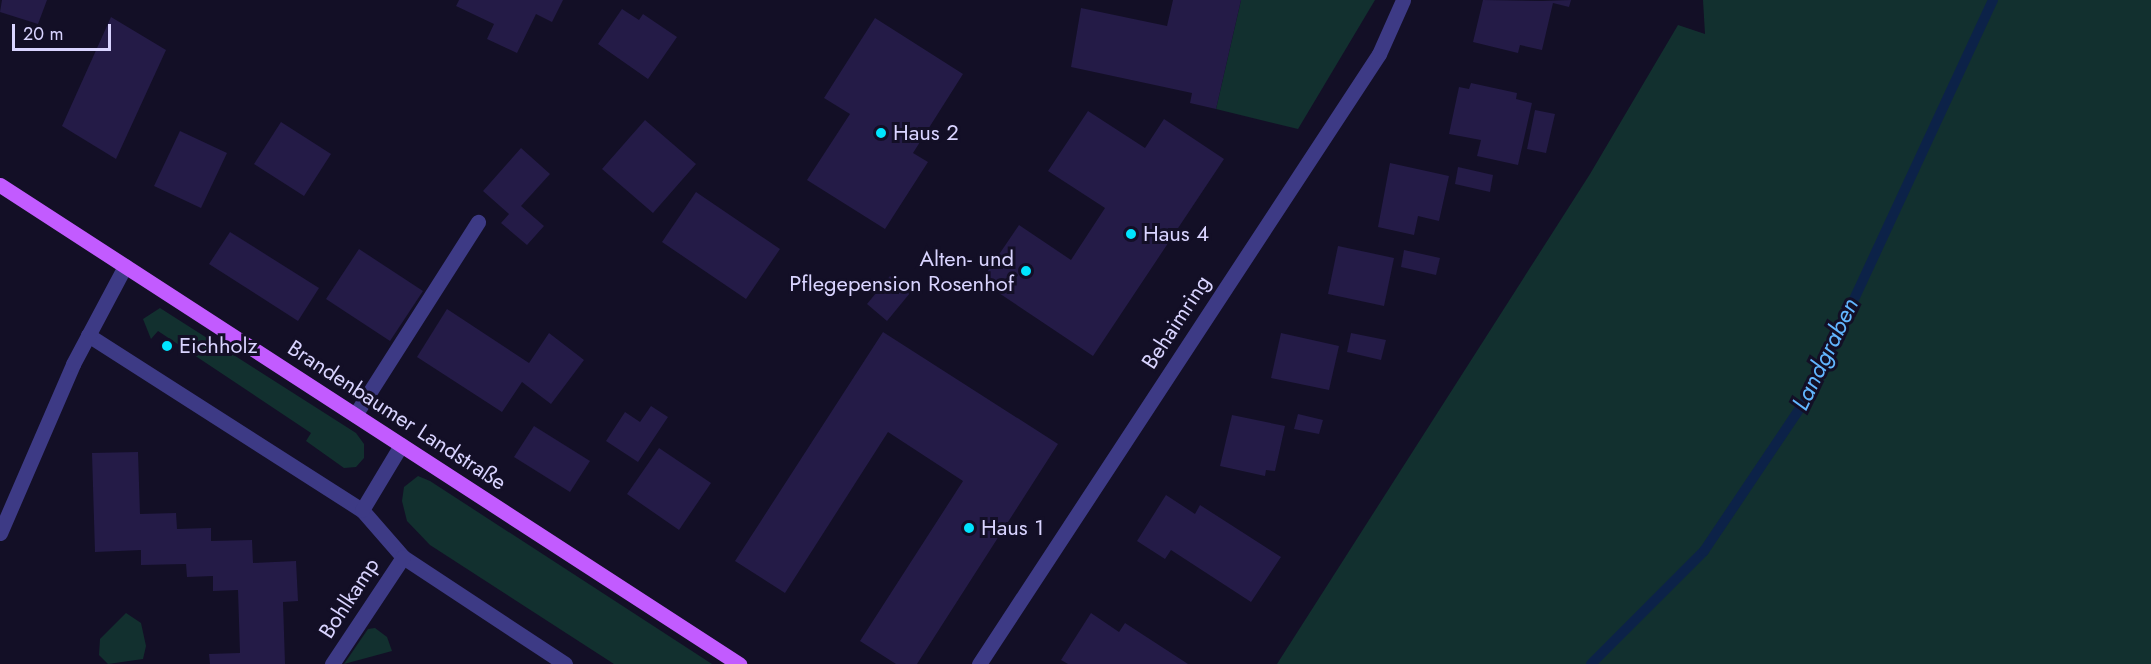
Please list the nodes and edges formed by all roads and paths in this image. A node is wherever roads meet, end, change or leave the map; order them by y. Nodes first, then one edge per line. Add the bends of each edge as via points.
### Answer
1 (1403, 0) edge
2 (0, 185) edge
3 (478, 222) dead end
4 (125, 266) junction
5 (88, 335) junction
6 (354, 415) junction
7 (401, 446) junction
8 (362, 510) junction
9 (0, 532) edge
10 (403, 557) junction
11 (332, 664) edge
12 (565, 664) edge
13 (739, 664) edge
14 (979, 664) edge

1 - 14 street, Behaimring via 1379,54
2 - 4 main road, Brandenbaumer Landstraße
3 - 6 street
4 - 5 street
4 - 6 main road, Brandenbaumer Landstraße
5 - 8 street
5 - 9 street
6 - 7 main road, Brandenbaumer Landstraße
7 - 8 street
7 - 13 main road, Brandenbaumer Landstraße
8 - 10 street
10 - 11 street, Bohlkamp
10 - 12 street

